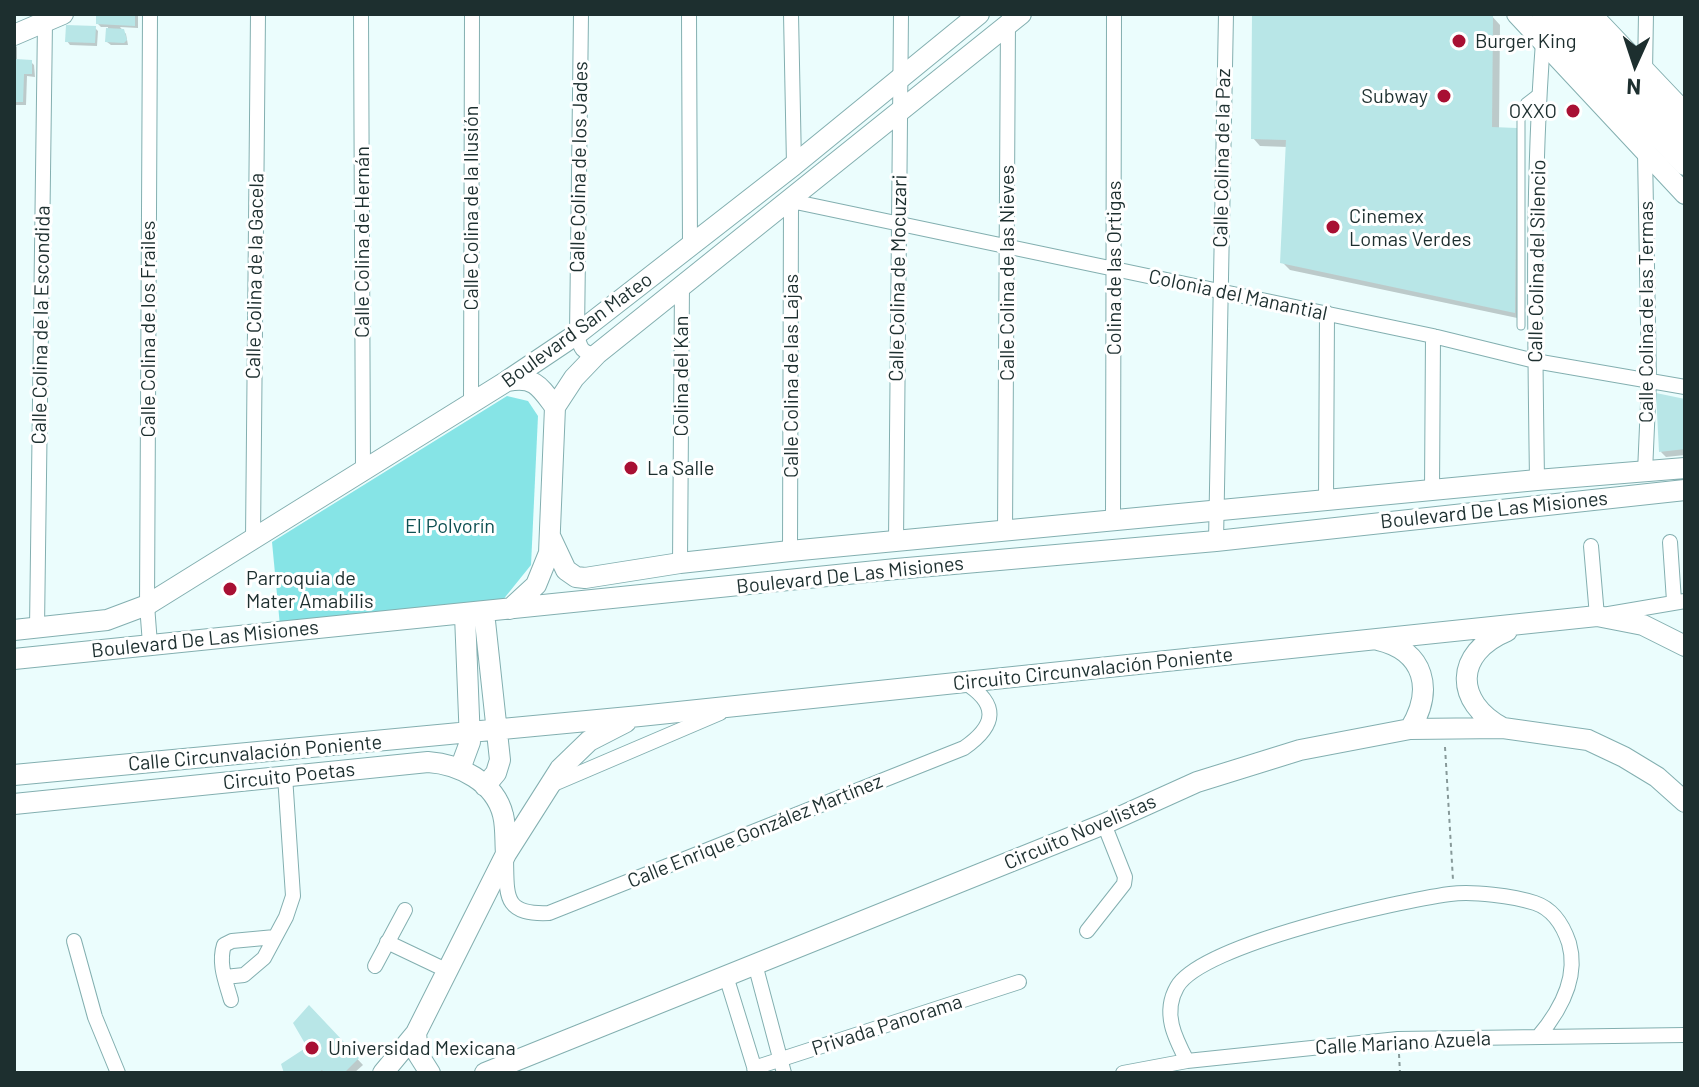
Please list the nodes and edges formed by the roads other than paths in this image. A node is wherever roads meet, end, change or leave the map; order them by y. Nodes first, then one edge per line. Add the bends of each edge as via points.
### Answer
1 (150, 14) edge
2 (258, 14) edge
3 (361, 14) edge
4 (472, 14) edge
5 (581, 14) edge
6 (689, 14) edge
7 (791, 14) edge
8 (901, 14) edge
9 (979, 14) edge
10 (1114, 14) edge
11 (1226, 14) edge
12 (1517, 14) edge
13 (1543, 14) edge
14 (1569, 14) edge
15 (1591, 14) edge
16 (1646, 14) edge
17 (54, 18) edge
18 (1012, 18) edge
19 (14, 35) edge
20 (1543, 42) junction
21 (1645, 71) junction
22 (900, 78) junction
23 (1540, 91) junction
24 (901, 109) junction
25 (1685, 113) edge
26 (1685, 135) edge
27 (1645, 152) junction
28 (1685, 164) edge
29 (794, 165) junction
30 (1685, 194) edge
31 (791, 201) junction
32 (898, 225) junction
33 (1007, 247) junction
34 (690, 248) junction
35 (1114, 269) junction
36 (682, 284) junction
37 (1219, 292) junction
38 (1327, 313) junction
39 (1521, 326) dead end
40 (577, 334) junction
41 (1433, 336) junction
42 (597, 354) junction
43 (1535, 361) junction
44 (507, 381) junction
45 (1649, 381) junction
46 (1685, 387) edge
47 (471, 403) junction
48 (555, 407) junction
49 (1685, 468) edge
50 (363, 470) junction
51 (1645, 472) junction
52 (1537, 480) junction
53 (1432, 490) junction
54 (1685, 490) edge
55 (1326, 501) junction
56 (1216, 512) junction
57 (1113, 521) junction
58 (1005, 531) junction
59 (550, 536) junction
60 (253, 538) junction
61 (896, 541) junction
62 (1216, 541) junction
63 (1670, 542) dead end
64 (1591, 546) dead end
65 (790, 551) junction
66 (680, 563) junction
67 (1680, 601) edge
68 (147, 605) junction
69 (510, 609) junction
70 (474, 614) junction
71 (1597, 616) junction
72 (1521, 625) junction
73 (37, 628) junction
74 (14, 630) edge
75 (1371, 639) junction
76 (150, 644) junction
77 (1685, 646) edge
78 (14, 659) edge
79 (964, 682) junction
80 (735, 706) junction
81 (640, 716) junction
82 (1503, 728) junction
83 (495, 729) junction
84 (1410, 729) junction
85 (470, 732) junction
86 (460, 769) junction
87 (14, 775) edge
88 (285, 776) junction
89 (485, 786) junction
90 (549, 786) junction
91 (1685, 802) edge
92 (14, 804) edge
93 (1104, 824) junction
94 (506, 854) junction
95 (405, 910) dead end
96 (1087, 931) dead end
97 (275, 937) junction
98 (74, 941) dead end
99 (387, 942) junction
100 (755, 964) junction
101 (375, 966) dead end
102 (448, 971) junction
103 (726, 976) junction
104 (225, 977) junction
105 (1019, 982) dead end
106 (231, 1000) dead end
107 (416, 1033) junction
108 (1685, 1035) edge
109 (1538, 1037) junction
110 (1187, 1061) junction
111 (782, 1066) edge
112 (755, 1070) edge
113 (118, 1073) edge
114 (383, 1073) edge
115 (430, 1073) edge
116 (485, 1073) edge
117 (1123, 1073) edge

1 - 68 street, Calle Colina de los Frailes
2 - 60 street, Calle Colina de la Gacela
3 - 50 street, Calle Colina de Hernán
4 - 47 street, Calle Colina de la Ilusión
5 - 40 street, Calle Colina de los Jades
6 - 34 street
7 - 29 street
8 - 22 street, Calle Colina de Mocuzari
9 - 22 main road, Boulevard San Mateo
10 - 35 street, Colina de las Ortigas
11 - 37 street, Calle Colina de la Paz
12 - 20 main road
13 - 28 main road
14 - 26 main road
15 - 21 main road
16 - 21 street
17 - 19 main road
17 - 73 street, Calle Colina de la Escondida
18 - 24 main road, Boulevard San Mateo
18 - 33 street, Calle Colina de las Nieves
20 - 23 street, Calle Colina del Silencio
20 - 27 main road
21 - 25 main road
22 - 24 street, Calle Colina de Mocuzari
22 - 29 main road, Boulevard San Mateo
23 - 39 lane via 1521,111
23 - 43 street, Calle Colina del Silencio
24 - 31 main road, Boulevard San Mateo
24 - 32 street, Calle Colina de Mocuzari
27 - 30 main road
27 - 45 street, Calle Colina de las Termas
29 - 34 main road, Boulevard San Mateo
31 - 32 street, Colonia del Manantial
31 - 36 main road, Boulevard San Mateo
31 - 65 street, Calle Colina de las Lajas
32 - 33 street, Colonia del Manantial
32 - 61 street, Calle Colina de Mocuzari
33 - 35 street, Colonia del Manantial
33 - 58 street, Calle Colina de las Nieves
34 - 40 main road, Boulevard San Mateo
35 - 37 street, Colonia del Manantial
35 - 57 street, Colina de las Ortigas
36 - 42 main road, Boulevard San Mateo
36 - 66 street, Colina del Kan
37 - 38 street, Colonia del Manantial
37 - 56 street, Calle Colina de la Paz
38 - 41 street, Colonia del Manantial
38 - 55 street
40 - 42 street via 582,351
40 - 44 main road, Boulevard San Mateo
41 - 43 street, Colonia del Manantial
41 - 53 street
42 - 48 main road, Boulevard San Mateo
43 - 45 street, Colonia del Manantial
43 - 52 street, Calle Colina del Silencio
44 - 47 main road, Boulevard San Mateo
44 - 48 main road via 525,378
45 - 46 street, Colonia del Manantial
45 - 51 street, Calle Colina de las Termas
47 - 50 main road, Boulevard San Mateo
48 - 59 main road
49 - 51 main road, Boulevard De Las Misiones
50 - 60 main road, Boulevard San Mateo
51 - 52 main road, Boulevard De Las Misiones
52 - 53 main road, Boulevard De Las Misiones
53 - 55 main road, Boulevard De Las Misiones
54 - 62 main road, Boulevard De Las Misiones
55 - 56 main road, Boulevard De Las Misiones
56 - 57 main road, Boulevard De Las Misiones
56 - 62 street, Calle Colina de la Paz
57 - 58 main road, Boulevard De Las Misiones
58 - 61 main road, Boulevard De Las Misiones
59 - 66 main road, Boulevard De Las Misiones via 561,563 576,577
59 - 69 main road via 544,570
60 - 68 main road, Boulevard San Mateo
61 - 65 main road, Boulevard De Las Misiones
62 - 69 main road, Boulevard De Las Misiones
63 - 67 street
64 - 71 street
65 - 66 main road, Boulevard De Las Misiones
67 - 71 street
68 - 73 main road, Boulevard De Las Misiones via 107,620
68 - 76 street, Calle Colina de los Frailes
69 - 70 main road, Boulevard De Las Misiones
70 - 76 main road, Boulevard De Las Misiones
70 - 83 main road
70 - 85 main road
71 - 72 main road, Circuito Circunvalación Poniente
71 - 77 main road, Circuito Circunvalación Poniente via 1643,625
72 - 75 main road, Circuito Circunvalación Poniente
72 - 82 main road via 1484,643 1467,669 1476,705
73 - 74 main road, Boulevard De Las Misiones
75 - 79 main road, Circuito Circunvalación Poniente
75 - 84 main road via 1399,648 1423,676 1423,698
76 - 78 main road, Boulevard De Las Misiones
79 - 80 main road, Circuito Circunvalación Poniente
79 - 94 street, Calle Enrique González Martínez via 985,699 989,713 981,736 964,748 549,913 527,914 513,905 506,891
80 - 81 main road, Circuito Circunvalación Poniente
80 - 90 street
81 - 83 main road, Circuito Circunvalación Poniente
81 - 90 main road via 589,741
82 - 84 main road, Circuito Novelistas
82 - 91 main road, Circuito Novelistas via 1588,740 1657,777
83 - 85 main road, Calle Circunvalación Poniente
83 - 89 main road via 500,760
84 - 93 main road, Circuito Novelistas via 1300,750 1197,782
85 - 86 main road
85 - 87 main road, Calle Circunvalación Poniente
86 - 88 main road, Circuito Poetas via 428,762
86 - 89 main road, Circuito Poetas
88 - 92 main road, Circuito Poetas
88 - 97 street via 293,896
89 - 94 main road, Circuito Poetas via 503,815
90 - 94 main road
93 - 96 street via 1124,884
93 - 100 main road, Circuito Novelistas
94 - 102 main road
95 - 99 street
97 - 104 street via 254,969
97 - 104 street via 224,945
98 - 113 street via 95,1017
99 - 101 street
99 - 102 street
100 - 103 main road, Circuito Novelistas
100 - 111 street
102 - 107 main road
103 - 112 street
103 - 116 main road, Circuito Novelistas
104 - 106 street
105 - 111 street, Privada Panorama
107 - 114 main road
107 - 115 main road via 418,1054
108 - 109 street, Calle Mariano Azuela
109 - 110 street, Calle Mariano Azuela via 1398,1039
109 - 110 street via 1562,1004 1570,979 1572,954 1566,933 1556,917 1537,904 1454,893 1289,932 1220,956 1190,973 1177,985 1170,1017
110 - 117 street, Calle Mariano Azuela
111 - 112 street, Privada Panorama

